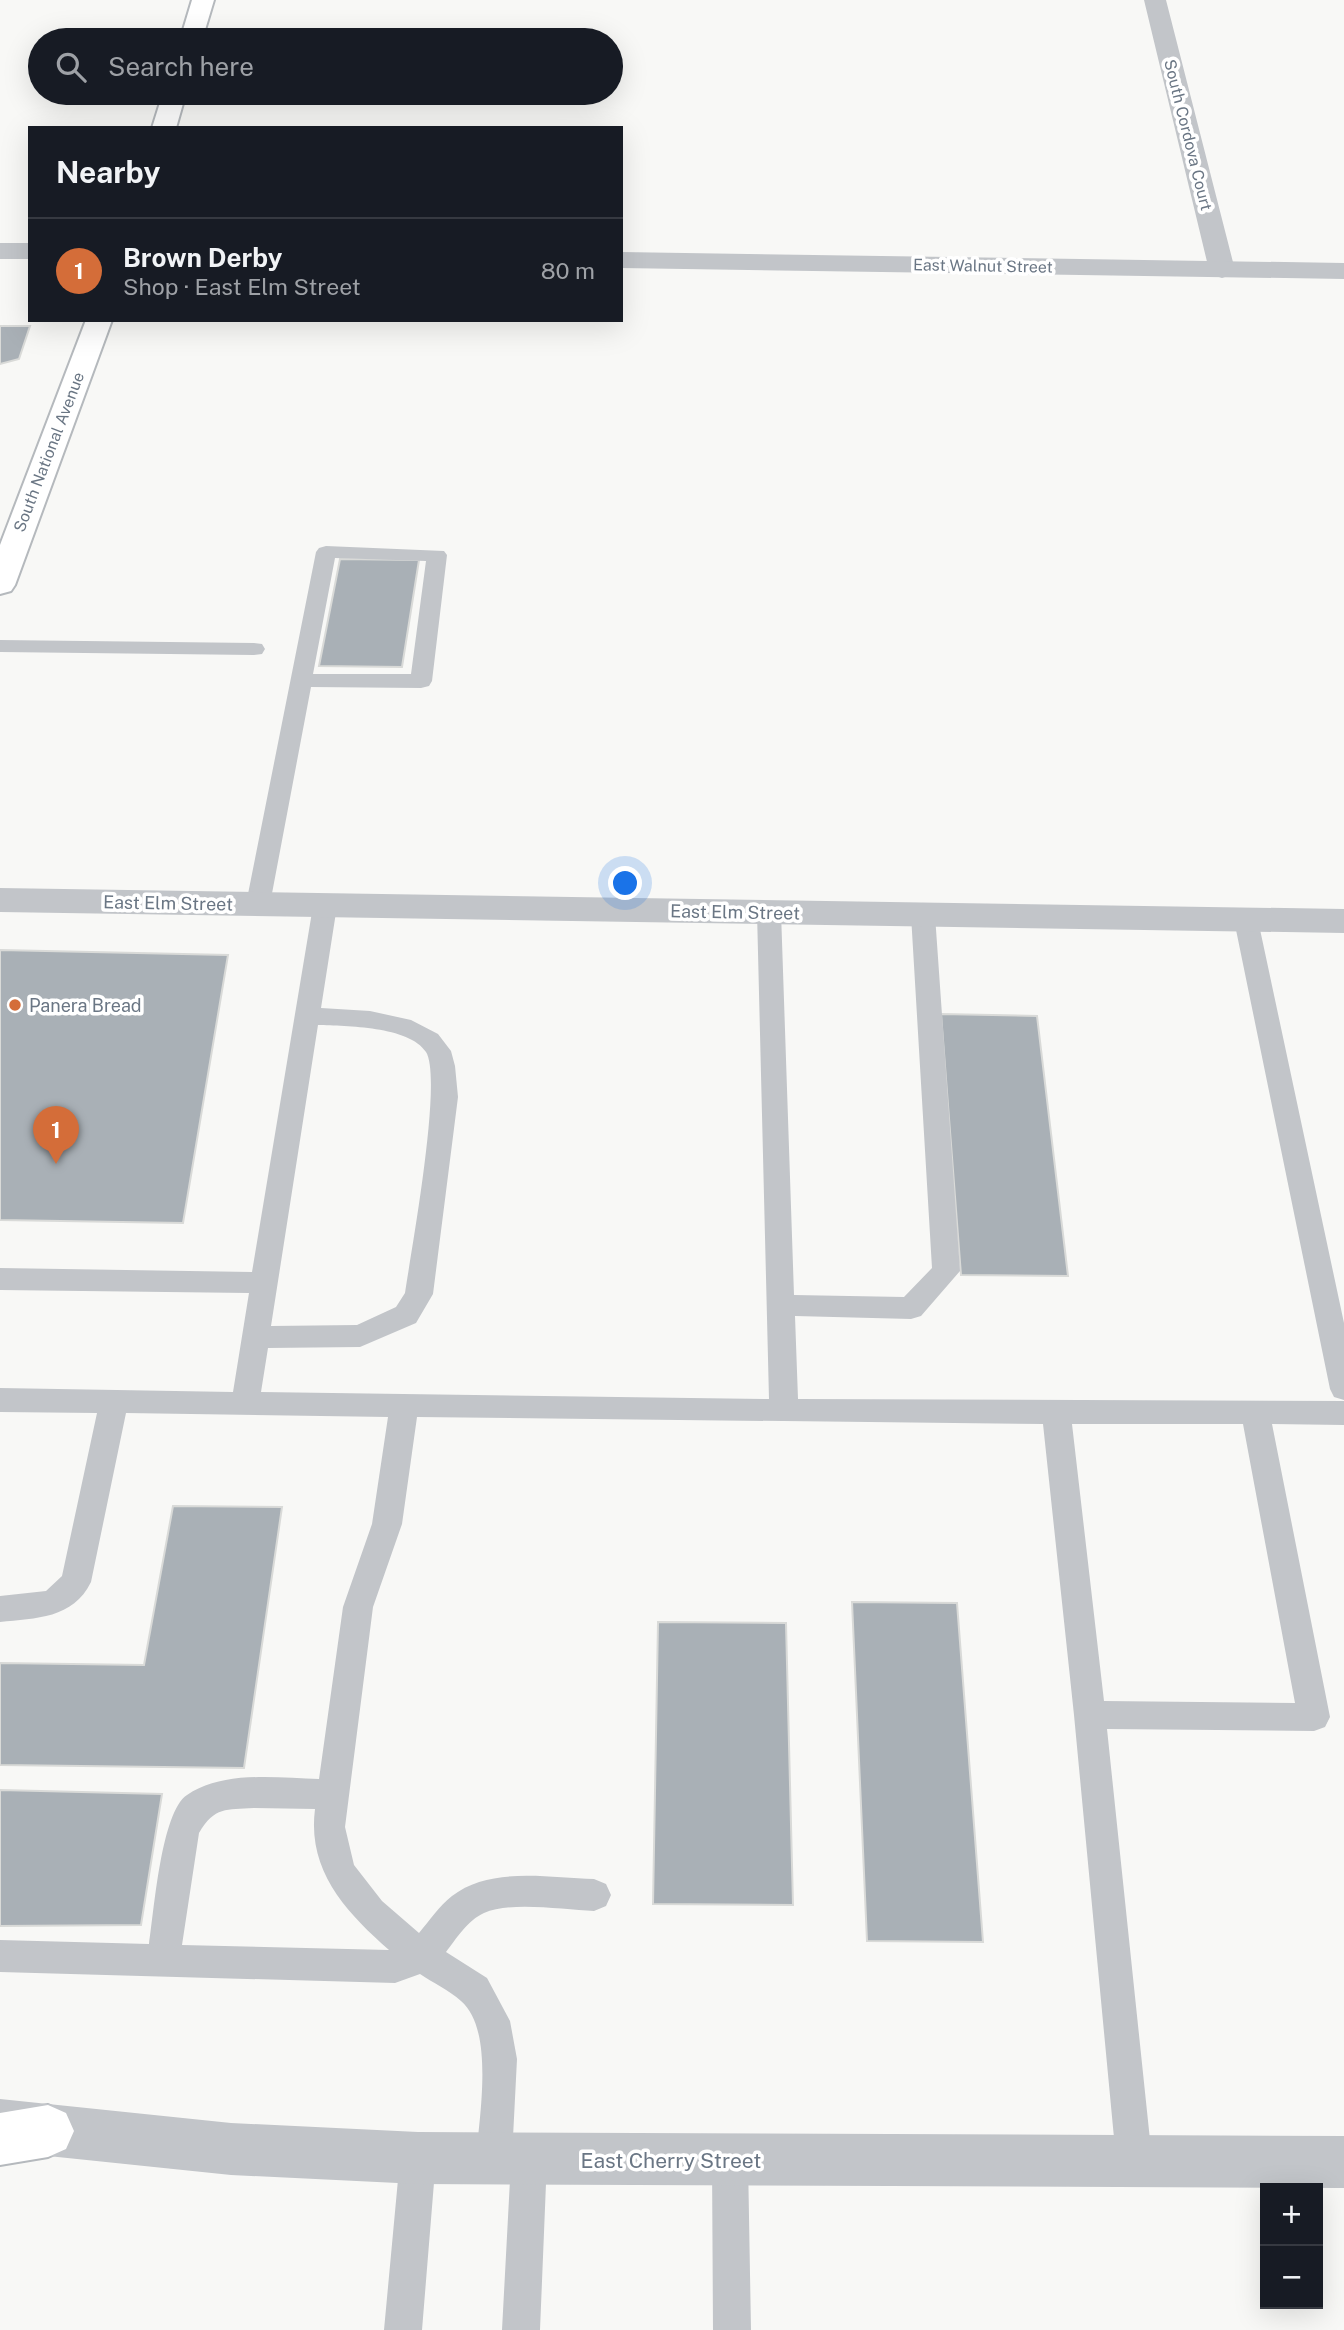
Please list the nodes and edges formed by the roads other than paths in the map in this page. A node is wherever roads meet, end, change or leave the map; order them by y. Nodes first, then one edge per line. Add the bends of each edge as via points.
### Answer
1 (203, 0) edge
2 (1155, 0) edge
3 (195, 28) edge
4 (171, 105) edge
5 (165, 126) edge
6 (0, 251) edge
7 (28, 251) edge
8 (623, 260) edge
9 (1222, 270) junction
10 (1344, 271) edge
11 (98, 322) edge
12 (10, 529) edge
13 (0, 585) edge
14 (0, 646) edge
15 (254, 649) dead end
16 (302, 680) junction
17 (0, 900) edge
18 (258, 904) junction
19 (325, 905) junction
20 (769, 912) junction
21 (923, 915) junction
22 (1246, 920) junction
23 (1344, 921) edge
24 (307, 1016) junction
25 (0, 1279) edge
26 (265, 1283) junction
27 (780, 1305) junction
28 (255, 1337) junction
29 (1344, 1389) edge
30 (0, 1400) edge
31 (114, 1402) junction
32 (245, 1403) junction
33 (404, 1406) junction
34 (784, 1411) junction
35 (1056, 1411) junction
36 (1255, 1413) junction
37 (1344, 1413) edge
38 (0, 1609) edge
39 (1090, 1715) junction
40 (334, 1794) junction
41 (594, 1895) dead end
42 (0, 1956) edge
43 (421, 1956) junction
44 (163, 1961) junction
45 (16, 2132) edge
46 (418, 2158) junction
47 (512, 2159) junction
48 (1134, 2159) junction
49 (730, 2161) junction
50 (1344, 2162) edge
51 (403, 2330) edge
52 (521, 2330) edge
53 (732, 2330) edge

1 - 3 main road
2 - 9 street, South Cordova Court
4 - 5 main road
6 - 7 street
8 - 9 street, East Walnut Street
9 - 10 street, East Walnut Street
11 - 12 main road, South National Avenue
12 - 13 main road, South National Avenue
14 - 15 lane
16 - 16 lane via 326,552 437,555 421,681
16 - 18 lane
17 - 18 street, East Elm Street
18 - 19 street, East Elm Street
19 - 20 street, East Elm Street
19 - 24 lane
20 - 21 street, East Elm Street
20 - 27 lane
21 - 22 street, East Elm Street
21 - 27 lane via 946,1270 911,1308
22 - 23 street, East Elm Street
22 - 29 lane
24 - 26 lane
24 - 28 lane via 373,1019 404,1028 431,1041 443,1064 445,1097 419,1294 406,1315 360,1336
25 - 26 lane
26 - 28 lane
27 - 34 lane
28 - 32 lane
30 - 31 lane
31 - 32 lane
31 - 38 lane via 76,1582 53,1603
32 - 33 lane
33 - 34 lane
33 - 40 lane via 387,1524 358,1607
34 - 35 lane
35 - 36 lane
35 - 39 lane
36 - 37 lane
36 - 39 lane via 1314,1717
39 - 48 lane
40 - 43 lane via 329,1827 339,1872 370,1912
40 - 44 lane via 222,1796 197,1807 183,1829
41 - 43 lane via 497,1894 472,1901
42 - 44 lane
43 - 44 lane via 395,1967
43 - 47 lane via 475,1990 493,2021
45 - 46 street, East Cherry Street
46 - 47 street, East Cherry Street
46 - 51 lane
47 - 49 street, East Cherry Street
47 - 52 lane
48 - 49 street, East Cherry Street
48 - 50 street, East Cherry Street
49 - 53 lane

